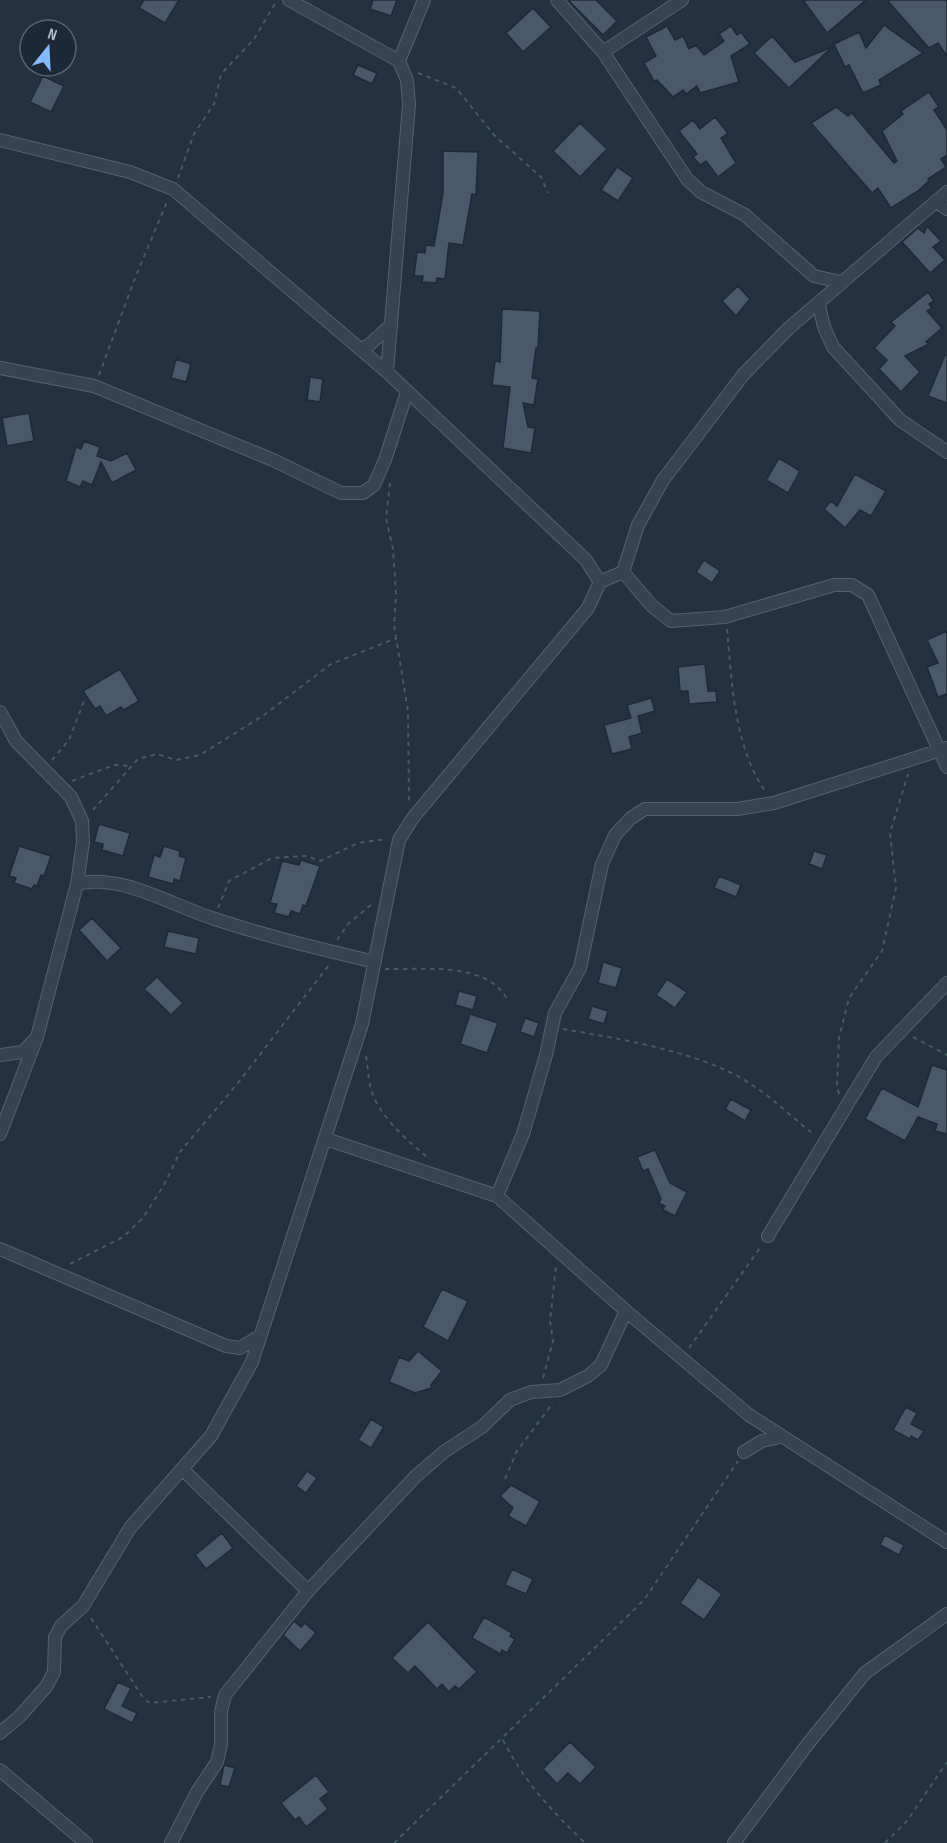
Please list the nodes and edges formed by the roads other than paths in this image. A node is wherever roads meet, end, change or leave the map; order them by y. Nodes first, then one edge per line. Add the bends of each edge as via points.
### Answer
1 (289, 0) edge
2 (424, 0) edge
3 (557, 0) edge
4 (682, 0) edge
5 (603, 52) junction
6 (401, 65) junction
7 (0, 140) edge
8 (947, 192) edge
9 (936, 201) junction
10 (947, 209) edge
11 (841, 282) junction
12 (819, 305) junction
13 (389, 327) junction
14 (360, 349) junction
15 (0, 368) edge
16 (387, 372) junction
17 (407, 392) junction
18 (947, 452) edge
19 (623, 572) junction
20 (600, 582) junction
21 (0, 712) edge
22 (943, 749) edge
23 (947, 767) edge
24 (76, 884) junction
25 (375, 965) junction
26 (947, 983) edge
27 (37, 1037) junction
28 (0, 1055) edge
29 (0, 1134) edge
30 (326, 1139) junction
31 (497, 1196) junction
32 (768, 1236) road end
33 (0, 1249) edge
34 (626, 1311) junction
35 (260, 1336) junction
36 (780, 1437) junction
37 (744, 1452) road end
38 (182, 1469) junction
39 (947, 1542) edge
40 (308, 1591) junction
41 (947, 1614) edge
42 (0, 1733) edge
43 (0, 1770) edge
44 (86, 1843) edge
45 (171, 1843) edge
46 (734, 1843) edge

1 - 6 street
2 - 6 street
3 - 5 street
4 - 5 street
5 - 11 street via 687,179 701,192 745,215 814,276
6 - 13 street via 409,105
7 - 14 street via 130,172 172,189
8 - 9 street
9 - 10 street
9 - 11 street
11 - 12 street
12 - 18 street via 833,347 900,420
12 - 19 street via 789,328 743,375 663,480 638,525
13 - 14 street
13 - 16 street
14 - 16 street
15 - 17 street via 94,386 273,460 341,493 363,493 374,485
16 - 17 street
17 - 20 street via 586,560
19 - 20 street
19 - 22 street via 652,606 671,621 725,617 834,585 852,585 868,595
20 - 25 street via 588,608 412,819 399,840
21 - 24 street via 16,741 62,785 82,821
22 - 23 street
22 - 31 street via 774,803 737,809 645,809 631,818 615,835 602,864 580,968 555,1013 523,1134
24 - 25 street via 91,881 131,888 213,919
24 - 27 street
25 - 30 street via 362,1024
26 - 32 street via 876,1057
27 - 28 street via 23,1052
27 - 29 street
30 - 31 street
30 - 35 street
31 - 34 street
33 - 35 street via 226,1346 240,1348
34 - 36 street
34 - 40 street via 601,1365 560,1390 531,1392 510,1400 482,1427 416,1476
35 - 38 street via 252,1362 211,1436
36 - 37 street via 762,1441
36 - 39 street
38 - 40 street
38 - 42 street via 130,1528 83,1606 61,1626 55,1636 54,1671 46,1687
40 - 45 street via 225,1695 217,1762
41 - 46 street via 865,1674
43 - 44 street

